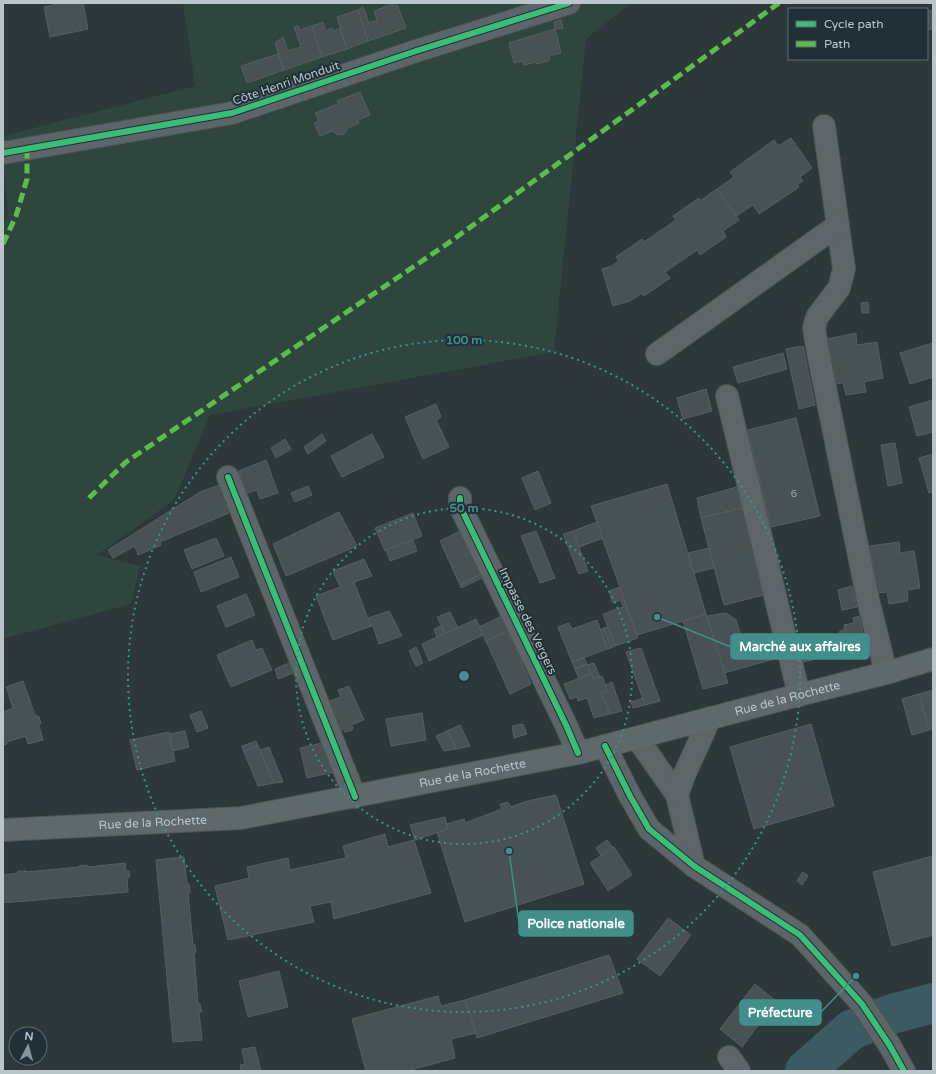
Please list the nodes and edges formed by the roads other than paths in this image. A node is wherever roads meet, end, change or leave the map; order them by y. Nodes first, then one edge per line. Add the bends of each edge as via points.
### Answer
1 (569, 3) edge
2 (824, 126) dead end
3 (3, 153) edge
4 (838, 225) junction
5 (657, 354) dead end
6 (727, 396) dead end
7 (228, 478) dead end
8 (460, 498) dead end
9 (933, 659) edge
10 (886, 673) junction
11 (799, 695) junction
12 (710, 718) junction
13 (637, 738) junction
14 (605, 746) junction
15 (578, 753) junction
16 (676, 795) junction
17 (355, 797) junction
18 (3, 830) edge
19 (694, 866) junction
20 (902, 1070) edge

1 - 3 street, Côte Henri Monduit via 232,113
2 - 4 street
4 - 5 street
4 - 10 street via 844,269 839,288 817,317 814,328 860,562
6 - 11 street
7 - 17 street
8 - 15 street, Impasse des Vergers via 460,506
9 - 10 main road, Rue de la Rochette
10 - 11 main road, Rue de la Rochette
11 - 12 main road, Rue de la Rochette
12 - 13 main road, Rue de la Rochette
12 - 16 street
13 - 14 main road, Rue de la Rochette
13 - 16 street
14 - 15 main road, Rue de la Rochette
14 - 19 street via 649,829
15 - 17 main road, Rue de la Rochette
16 - 19 street
17 - 18 main road, Rue de la Rochette via 241,818
19 - 20 street via 800,935 862,1004 890,1046

